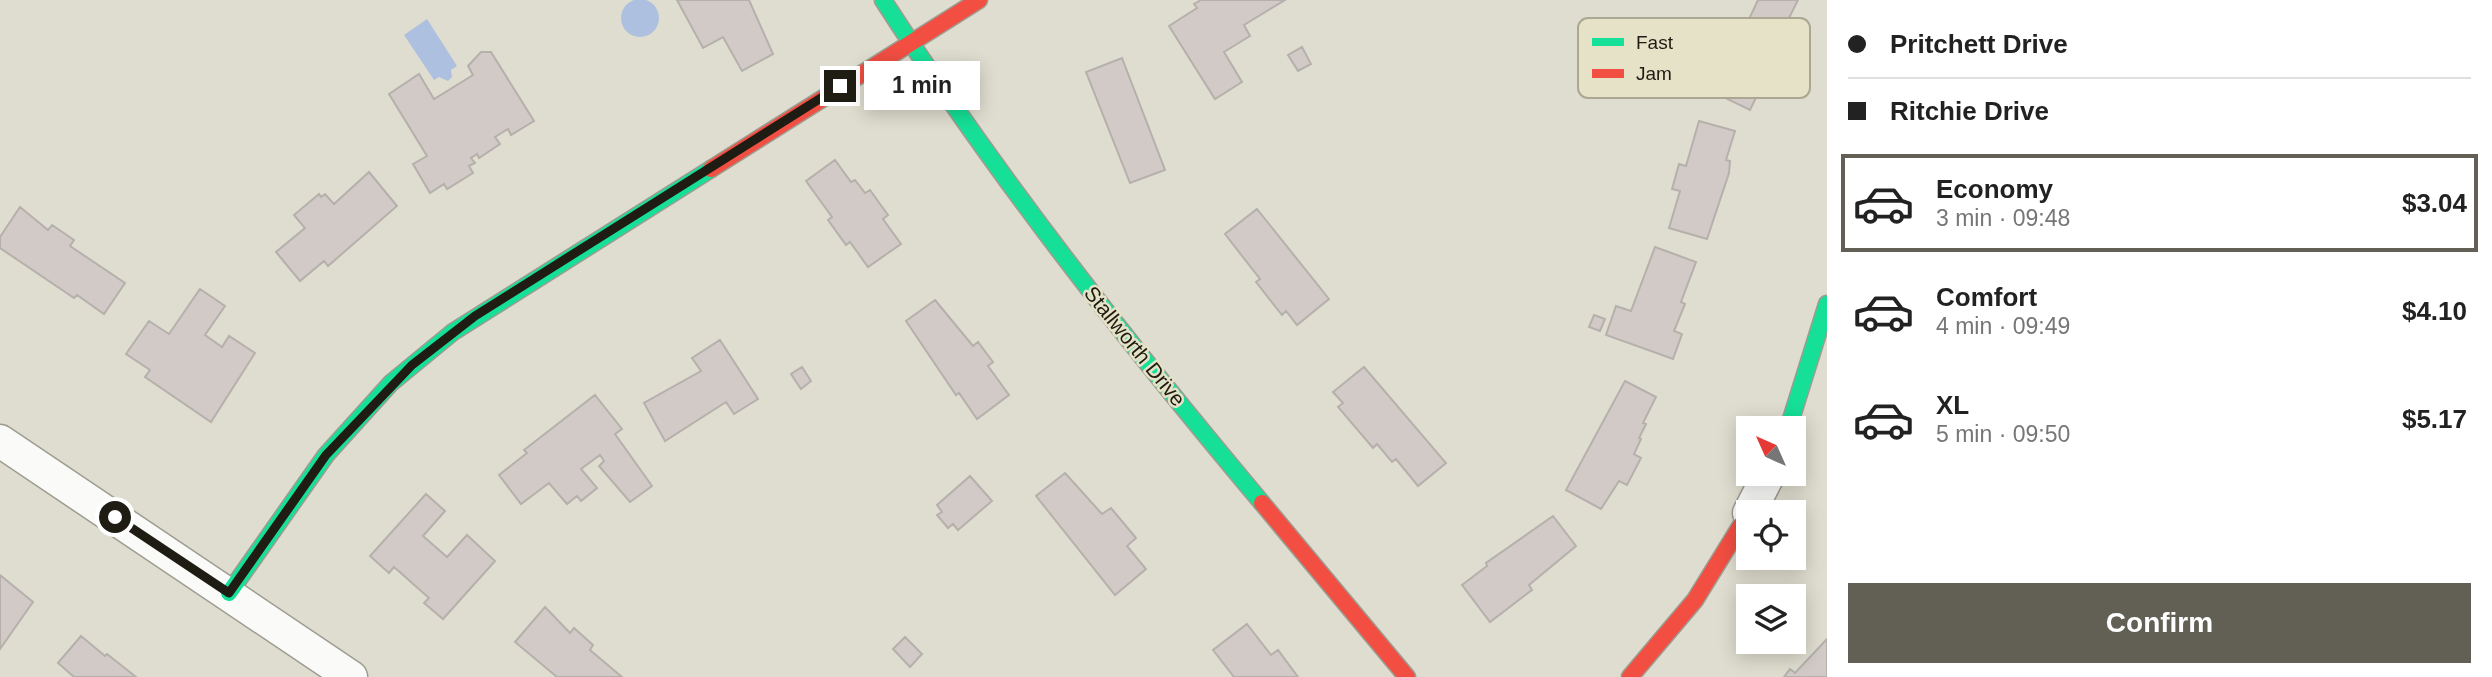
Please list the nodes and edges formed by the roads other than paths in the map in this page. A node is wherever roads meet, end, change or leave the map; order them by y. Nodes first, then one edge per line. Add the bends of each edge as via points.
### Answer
1 (883, 0) edge
2 (979, 0) edge
3 (909, 43) junction
4 (1827, 304) edge
5 (1792, 416) edge
6 (0, 441) edge
7 (1736, 535) edge
8 (229, 593) junction
9 (351, 677) edge
10 (1407, 677) edge
11 (1630, 677) edge

1 - 3 street, Stallworth Drive
2 - 3 street
3 - 8 street via 475,316 419,359 326,455
3 - 10 street, Stallworth Drive via 1109,316
4 - 5 street
6 - 8 street
7 - 11 street via 1675,628
8 - 9 street

